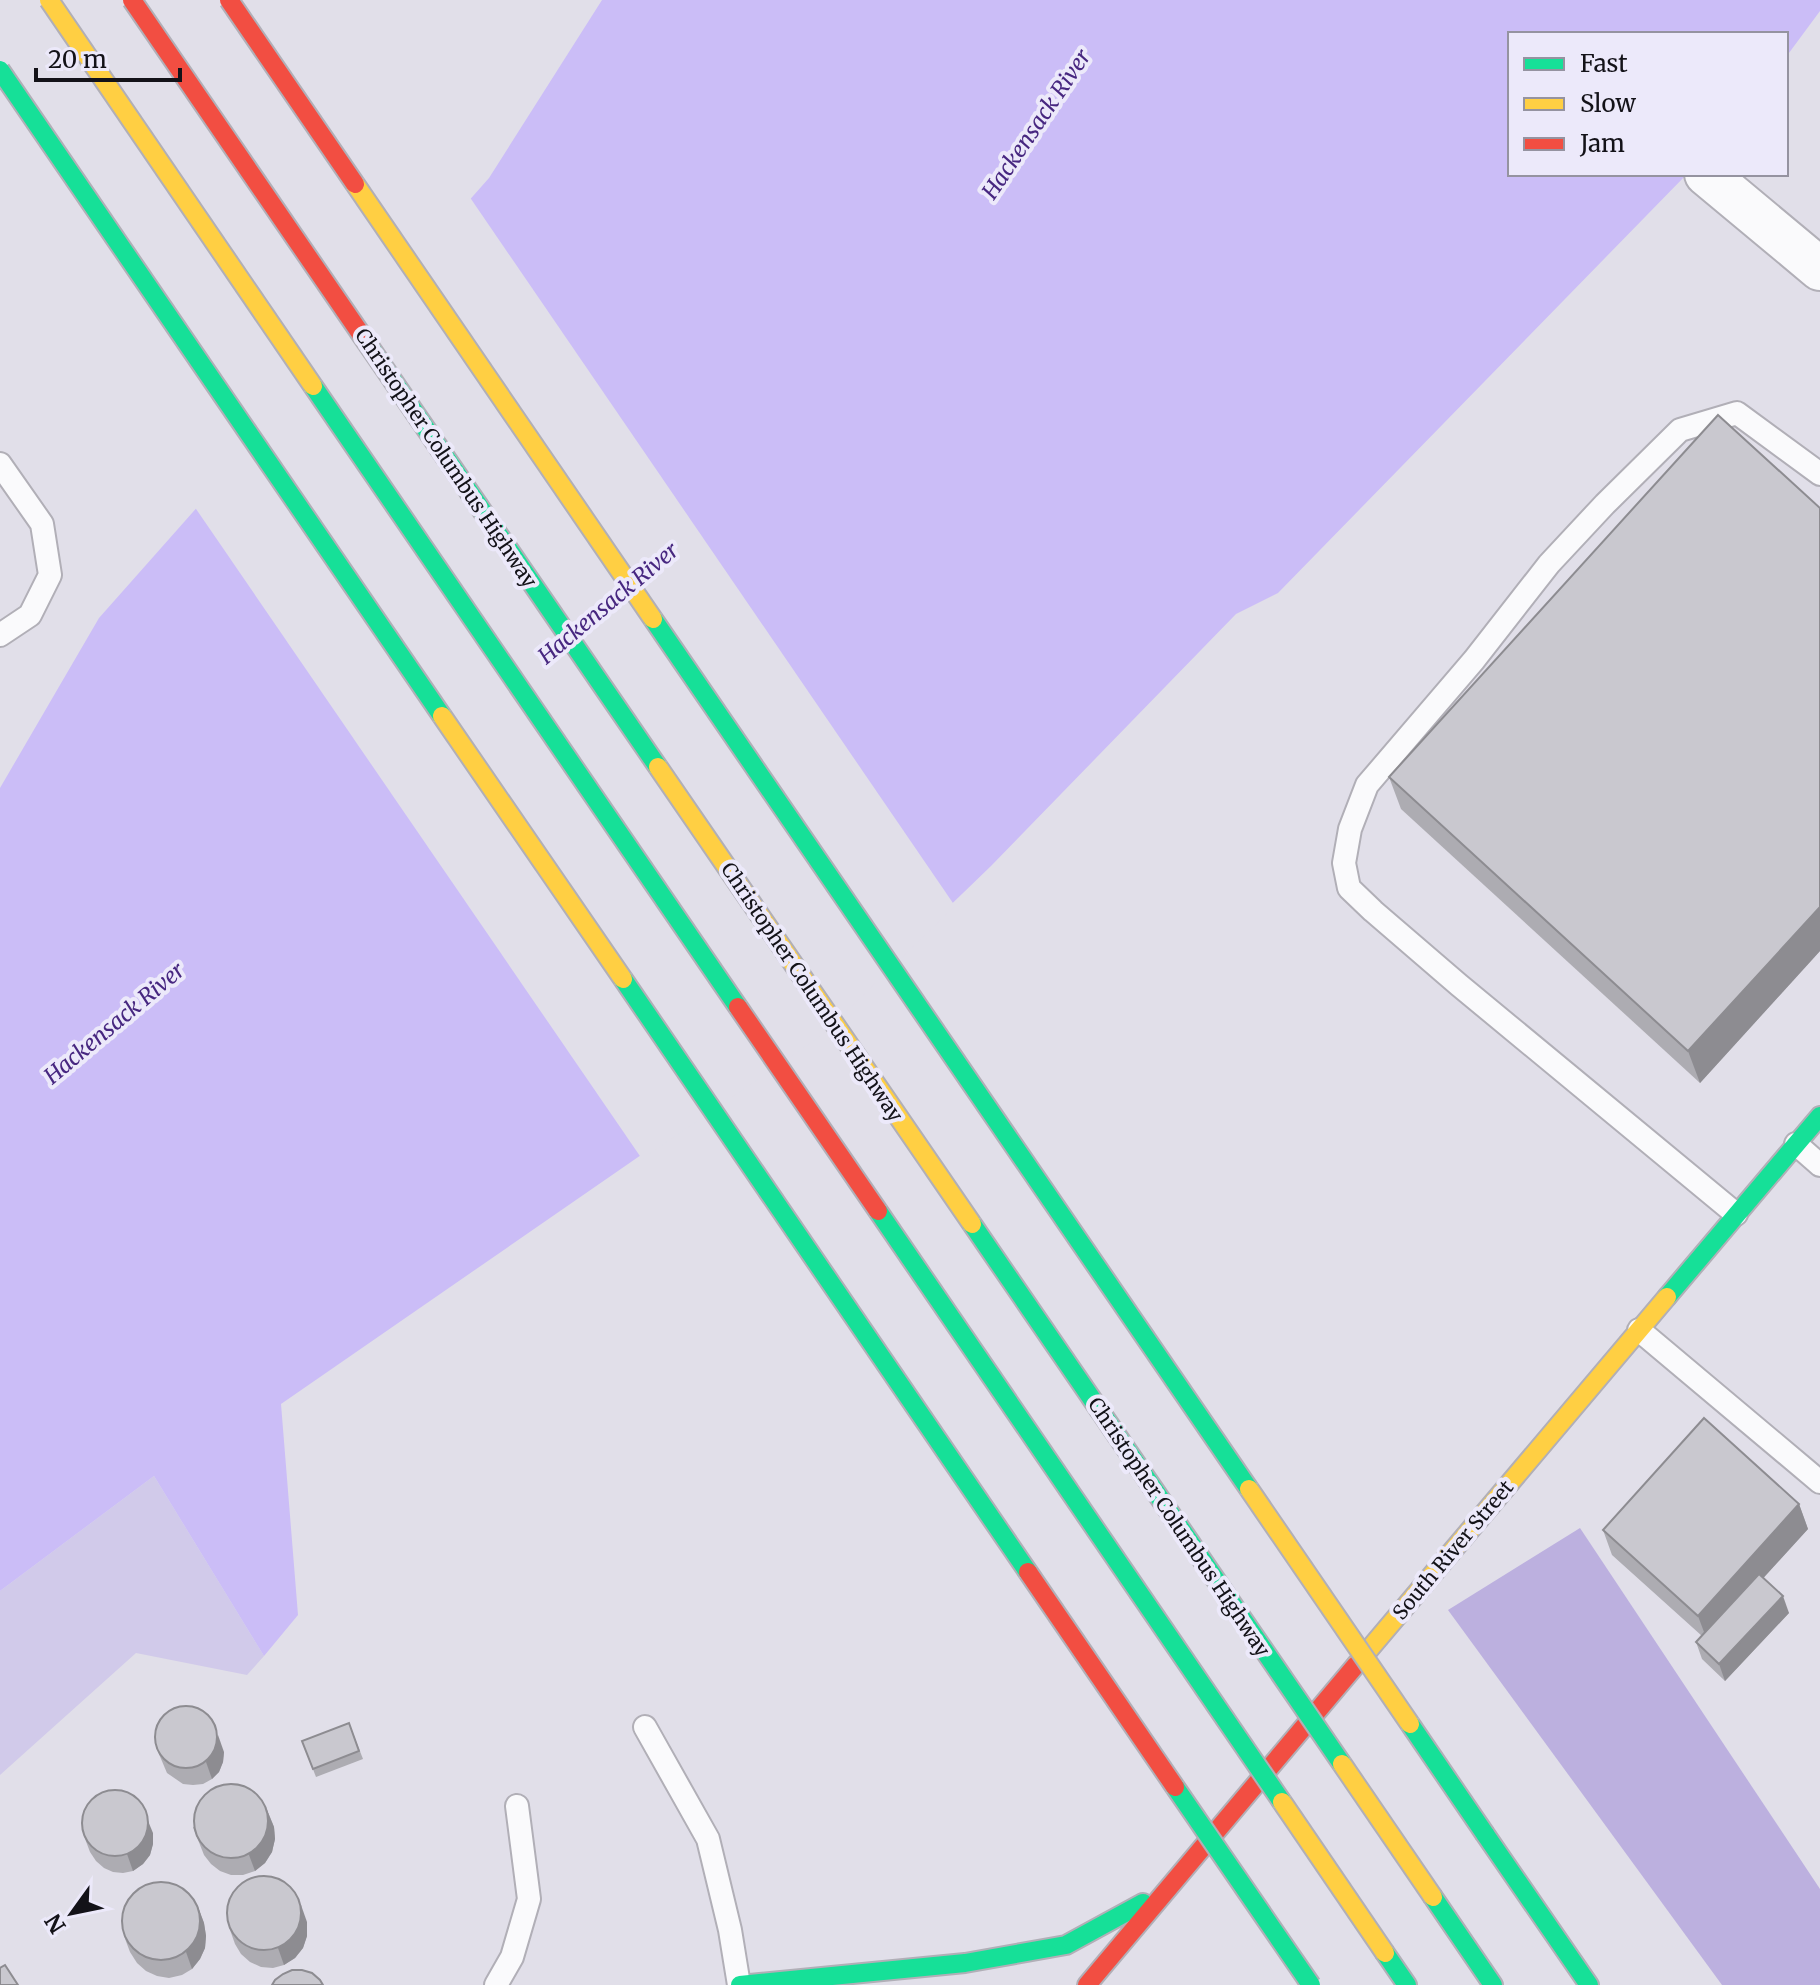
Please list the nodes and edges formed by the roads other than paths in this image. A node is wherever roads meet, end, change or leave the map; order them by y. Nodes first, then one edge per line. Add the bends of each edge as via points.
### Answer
1 (49, 0) edge
2 (132, 0) edge
3 (229, 0) edge
4 (0, 70) edge
5 (1708, 176) edge
6 (1820, 269) edge
7 (0, 464) edge
8 (1820, 474) edge
9 (0, 635) edge
10 (1820, 1116) edge
11 (1796, 1144) junction
12 (1820, 1165) edge
13 (1736, 1214) junction
14 (1639, 1330) junction
15 (1820, 1482) edge
16 (645, 1727) dead end
17 (517, 1806) dead end
18 (1163, 1893) junction
19 (496, 1985) edge
20 (740, 1985) edge
21 (1087, 1985) edge
22 (1311, 1985) edge
23 (1407, 1985) edge
24 (1493, 1985) edge
25 (1589, 1985) edge

1 - 23 main road, bridge
2 - 24 main road, Christopher Columbus Highway, bridge
3 - 25 main road, bridge
4 - 22 main road, bridge
5 - 6 street
7 - 9 lane via 42,524 50,575 30,615
8 - 13 lane via 1737,413 1680,430 1549,564 1367,785 1344,863 1349,888 1373,911
10 - 11 main road, South River Street
11 - 12 lane
11 - 13 main road, South River Street
13 - 14 main road, South River Street
14 - 15 lane
14 - 18 main road, South River Street
16 - 20 lane via 708,1839
17 - 19 lane via 529,1899 512,1957
18 - 20 main road via 1066,1945 965,1963
18 - 21 main road, South River Street

